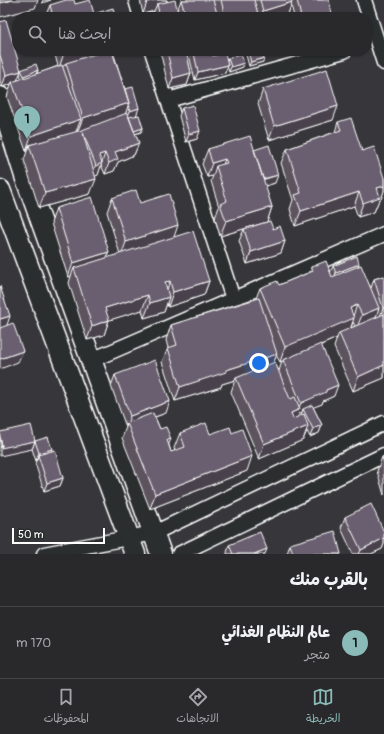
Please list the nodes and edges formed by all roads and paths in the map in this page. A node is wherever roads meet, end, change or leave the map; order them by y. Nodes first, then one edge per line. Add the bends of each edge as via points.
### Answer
1 (136, 0) edge
2 (364, 0) edge
3 (140, 12) edge
4 (367, 12) edge
5 (372, 28) edge
6 (376, 42) edge
7 (154, 56) edge
8 (326, 56) edge
9 (384, 63) edge
10 (0, 97) edge
11 (168, 100) junction
12 (0, 190) edge
13 (384, 234) edge
14 (233, 299) junction
15 (92, 360) junction
16 (384, 423) edge
17 (384, 455) edge
18 (154, 533) junction
19 (132, 546) edge
20 (44, 554) edge
21 (161, 554) edge
22 (179, 554) edge

1 - 3 street
2 - 4 street
5 - 6 street
6 - 9 street
7 - 11 street
8 - 11 street
10 - 15 main road via 25,176
11 - 14 street
12 - 19 main road
13 - 14 street
14 - 15 street
15 - 18 main road
16 - 18 street
17 - 22 street
18 - 19 street
18 - 21 main road
19 - 20 street

